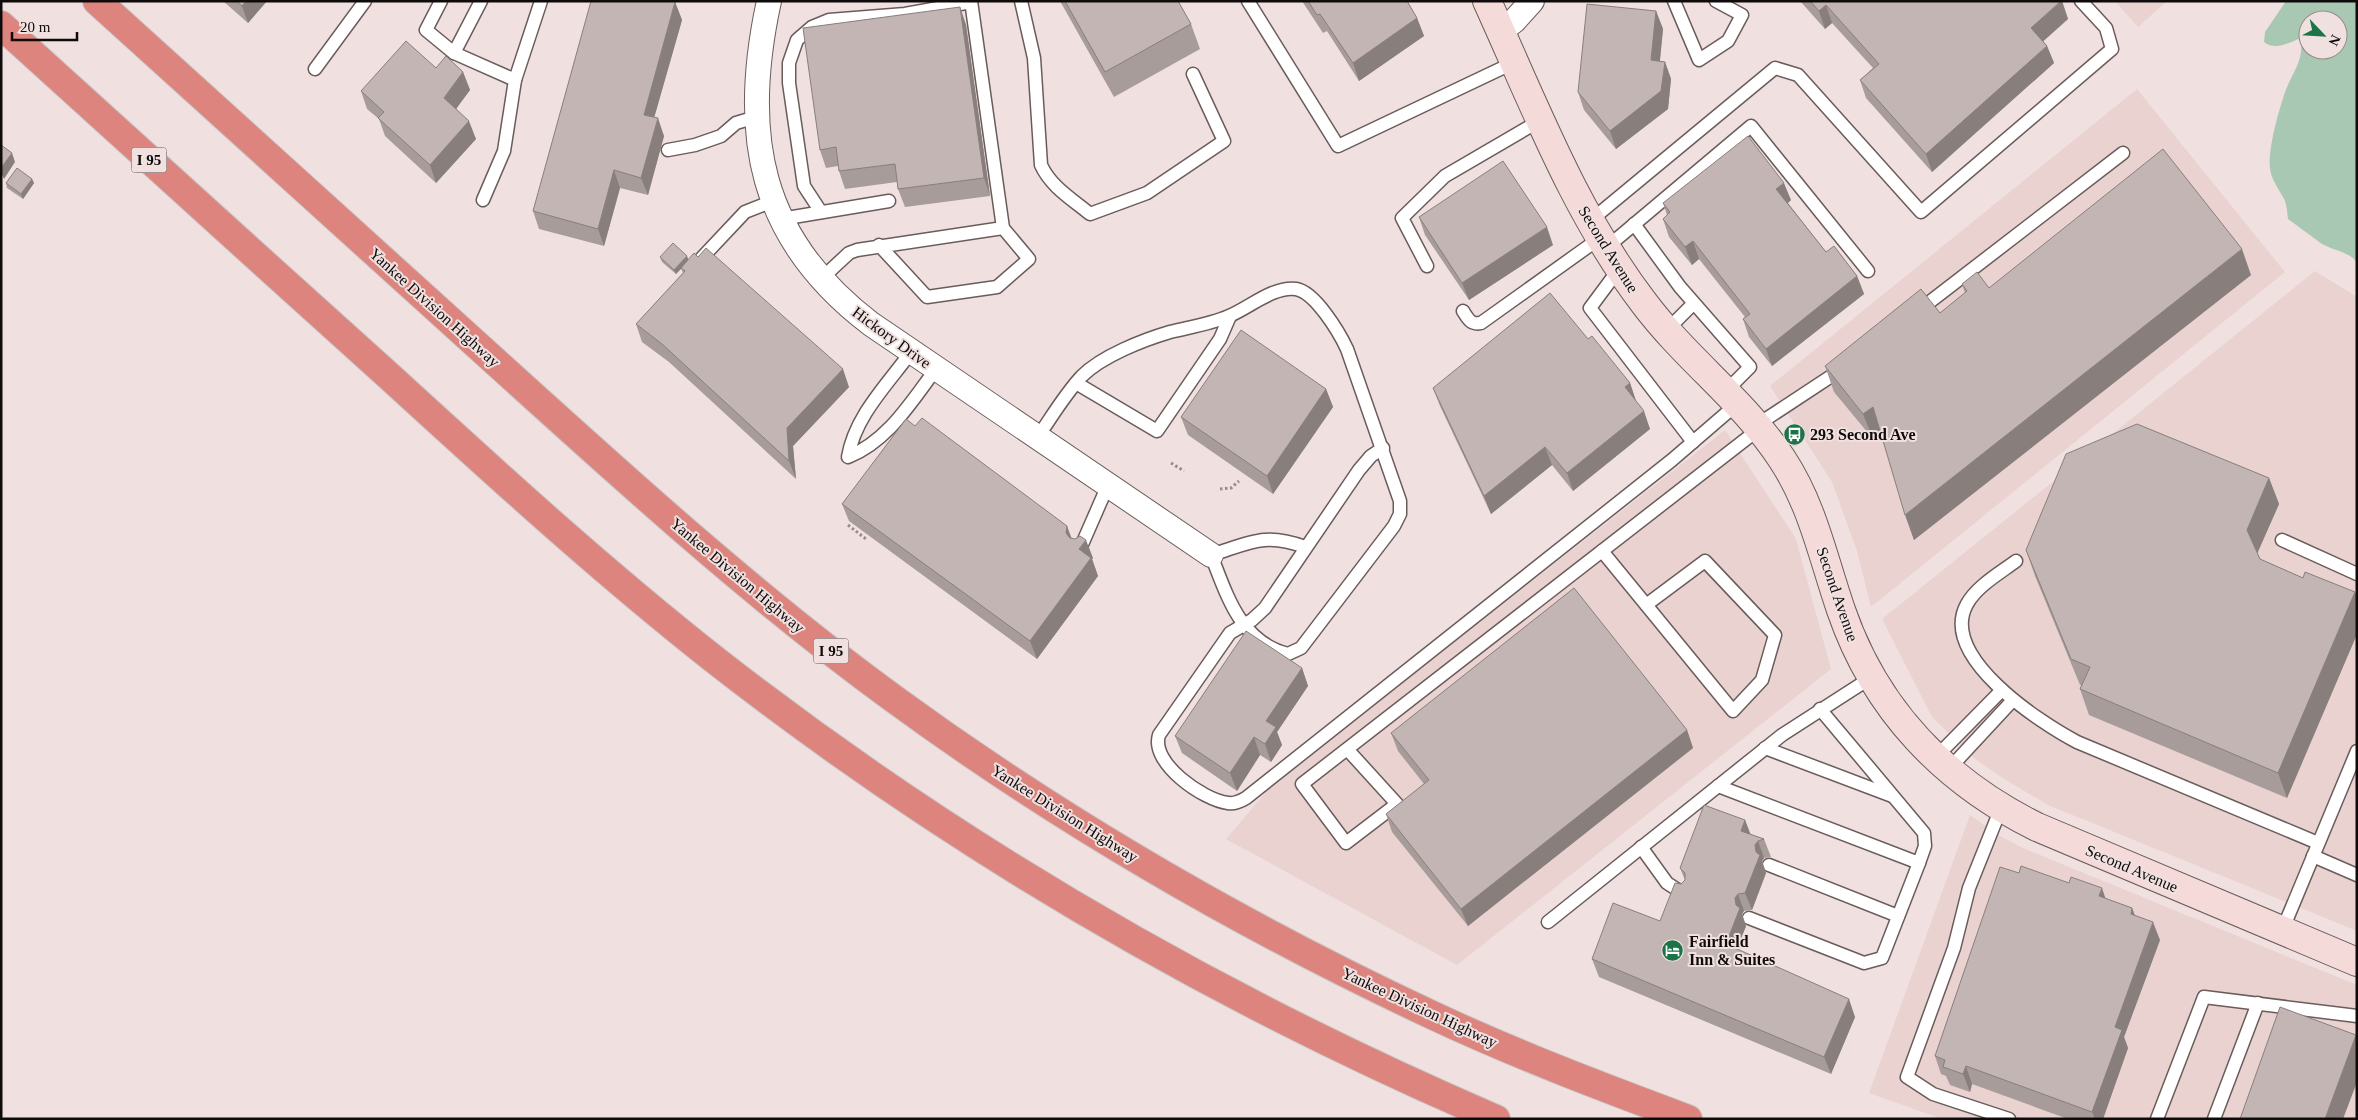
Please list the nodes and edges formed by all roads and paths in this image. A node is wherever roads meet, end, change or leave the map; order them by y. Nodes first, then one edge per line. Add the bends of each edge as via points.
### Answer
1 (97, 1) edge
2 (365, 1) edge
3 (442, 1) edge
4 (481, 1) edge
5 (541, 1) edge
6 (769, 1) edge
7 (971, 1) edge
8 (1021, 1) edge
9 (1248, 1) edge
10 (1487, 1) edge
11 (1532, 1) edge
12 (1716, 1) edge
13 (2081, 1) edge
14 (1672, 2) edge
15 (1, 25) edge
16 (1501, 31) junction
17 (454, 53) junction
18 (1515, 62) junction
19 (315, 69) dead end
20 (1193, 74) dead end
21 (515, 80) junction
22 (756, 117) junction
23 (1541, 120) junction
24 (668, 150) dead end
25 (2123, 153) dead end
26 (483, 200) dead end
27 (890, 202) dead end
28 (777, 210) junction
29 (821, 212) junction
30 (1634, 224) junction
31 (1003, 228) junction
32 (1604, 244) junction
33 (879, 245) junction
34 (1426, 266) dead end
35 (1868, 271) dead end
36 (689, 272) edge
37 (822, 279) junction
38 (1693, 304) junction
39 (1463, 312) dead end
40 (1230, 316) junction
41 (1904, 322) edge
42 (1666, 331) junction
43 (911, 352) junction
44 (1851, 362) edge
45 (936, 369) junction
46 (1076, 383) junction
47 (1731, 398) junction
48 (1758, 427) junction
49 (1038, 438) junction
50 (1693, 442) junction
51 (1383, 448) junction
52 (1171, 463) dead end
53 (1184, 471) dead end
54 (1239, 480) dead end
55 (1108, 485) junction
56 (1220, 489) dead end
57 (848, 524) edge
58 (866, 539) edge
59 (2282, 540) dead end
60 (1305, 547) junction
61 (1080, 549) edge
62 (1602, 551) junction
63 (1211, 554) junction
64 (2016, 561) dead end
65 (2357, 574) edge
66 (1646, 604) junction
67 (1243, 625) junction
68 (1872, 677) junction
69 (2002, 690) junction
70 (2013, 700) junction
71 (1820, 709) junction
72 (1765, 748) junction
73 (1347, 749) junction
74 (2357, 752) edge
75 (1941, 764) junction
76 (1718, 786) junction
77 (1895, 797) junction
78 (2001, 808) junction
79 (2318, 843) junction
80 (1641, 847) junction
81 (2313, 856) junction
82 (1919, 862) junction
83 (1769, 865) dead end
84 (2357, 875) edge
85 (1684, 894) edge
86 (1898, 916) junction
87 (1749, 918) dead end
88 (1548, 922) dead end
89 (2282, 931) junction
90 (2357, 962) edge
91 (2258, 1003) junction
92 (2357, 1016) edge
93 (1496, 1119) edge
94 (1688, 1119) edge
95 (2009, 1119) edge
96 (2157, 1119) edge
97 (2214, 1119) edge

1 - 94 highway, Yankee Division Highway / I 95 via 654,505 774,606 906,708 1089,830 1222,909 1433,1016
2 - 19 lane
3 - 17 lane via 426,30
4 - 17 lane
5 - 21 lane
6 - 22 street, Hickory Drive via 758,58
7 - 29 lane via 904,14 828,20 812,27 797,40 789,63 789,83 804,186
7 - 31 lane
8 - 20 lane via 1034,58 1042,165 1054,185 1090,214 1147,192 1224,142
9 - 18 lane via 1338,146
10 - 16 street, Second Avenue
11 - 16 street
12 - 14 lane via 1742,15 1728,41 1699,60
13 - 32 lane via 2106,28 2112,49 1921,212 1798,75 1775,68
15 - 93 highway, I 95 via 593,558 715,660 834,749 971,841 1124,934 1356,1056
16 - 18 street, Second Avenue
17 - 21 lane
18 - 23 street, Second Avenue
21 - 26 lane via 504,151
22 - 24 lane via 736,123 720,136
22 - 28 street, Hickory Drive via 762,160
23 - 32 street, Second Avenue
23 - 34 lane via 1445,176 1402,218
25 - 41 lane
27 - 29 lane
28 - 29 lane
28 - 36 lane via 745,212
28 - 37 street, Hickory Drive
30 - 32 lane
30 - 35 lane via 1751,126
30 - 38 lane
31 - 33 lane
31 - 33 lane via 1029,258 997,287 927,297
32 - 39 lane via 1481,323 1470,322
32 - 42 street, Second Avenue
32 - 50 lane via 1590,308
33 - 37 lane via 850,253
37 - 43 street, Hickory Drive via 858,314
38 - 42 lane
38 - 47 lane via 1750,367
40 - 46 lane via 1143,342 1099,363
40 - 46 lane via 1220,339 1157,431
40 - 51 lane via 1279,291 1297,290 1311,298 1347,349
42 - 47 street, Second Avenue
43 - 45 street, Hickory Drive
43 - 45 lane via 858,424 848,457 868,448 888,432
44 - 48 lane
45 - 49 street, Hickory Drive
46 - 49 lane
47 - 48 street, Second Avenue
47 - 50 lane
48 - 62 lane
48 - 68 street, Second Avenue via 1783,460 1803,496 1848,628
49 - 55 street, Hickory Drive
50 - 67 lane via 1246,798 1228,803 1187,783 1164,761 1157,741 1230,633
51 - 60 lane via 1364,463
51 - 67 lane via 1400,501 1398,520 1301,648 1293,653 1283,652 1260,640
52 - 53 path
54 - 56 path via 1231,488
55 - 61 lane
55 - 63 street, Hickory Drive
57 - 58 path
59 - 65 lane
60 - 63 lane via 1268,538
60 - 67 lane via 1265,608
62 - 66 lane
62 - 73 lane
63 - 67 lane
64 - 69 lane via 1972,597 1964,609 1961,624 1966,644 1980,666
66 - 66 lane via 1733,711 1762,680 1775,635 1705,561
68 - 71 lane
68 - 75 street, Second Avenue via 1899,717
69 - 70 lane
69 - 75 lane
70 - 75 lane
70 - 79 lane via 2077,742
71 - 72 lane
71 - 77 lane
72 - 76 lane
72 - 77 lane
73 - 73 lane via 1302,784 1346,843 1397,804
74 - 79 lane
75 - 78 street, Second Avenue
76 - 80 lane
76 - 82 lane
77 - 82 lane via 1924,833 1925,846
78 - 89 street, Second Avenue via 2053,835
78 - 95 lane via 1969,888 1954,948 1907,1078 1932,1094
79 - 81 lane
80 - 85 lane via 1667,883
80 - 88 lane
81 - 84 lane
81 - 89 lane
82 - 86 lane
83 - 86 lane
86 - 87 lane via 1882,958 1864,963
89 - 90 street, Second Avenue
91 - 92 lane
91 - 96 lane via 2204,997
91 - 97 lane

